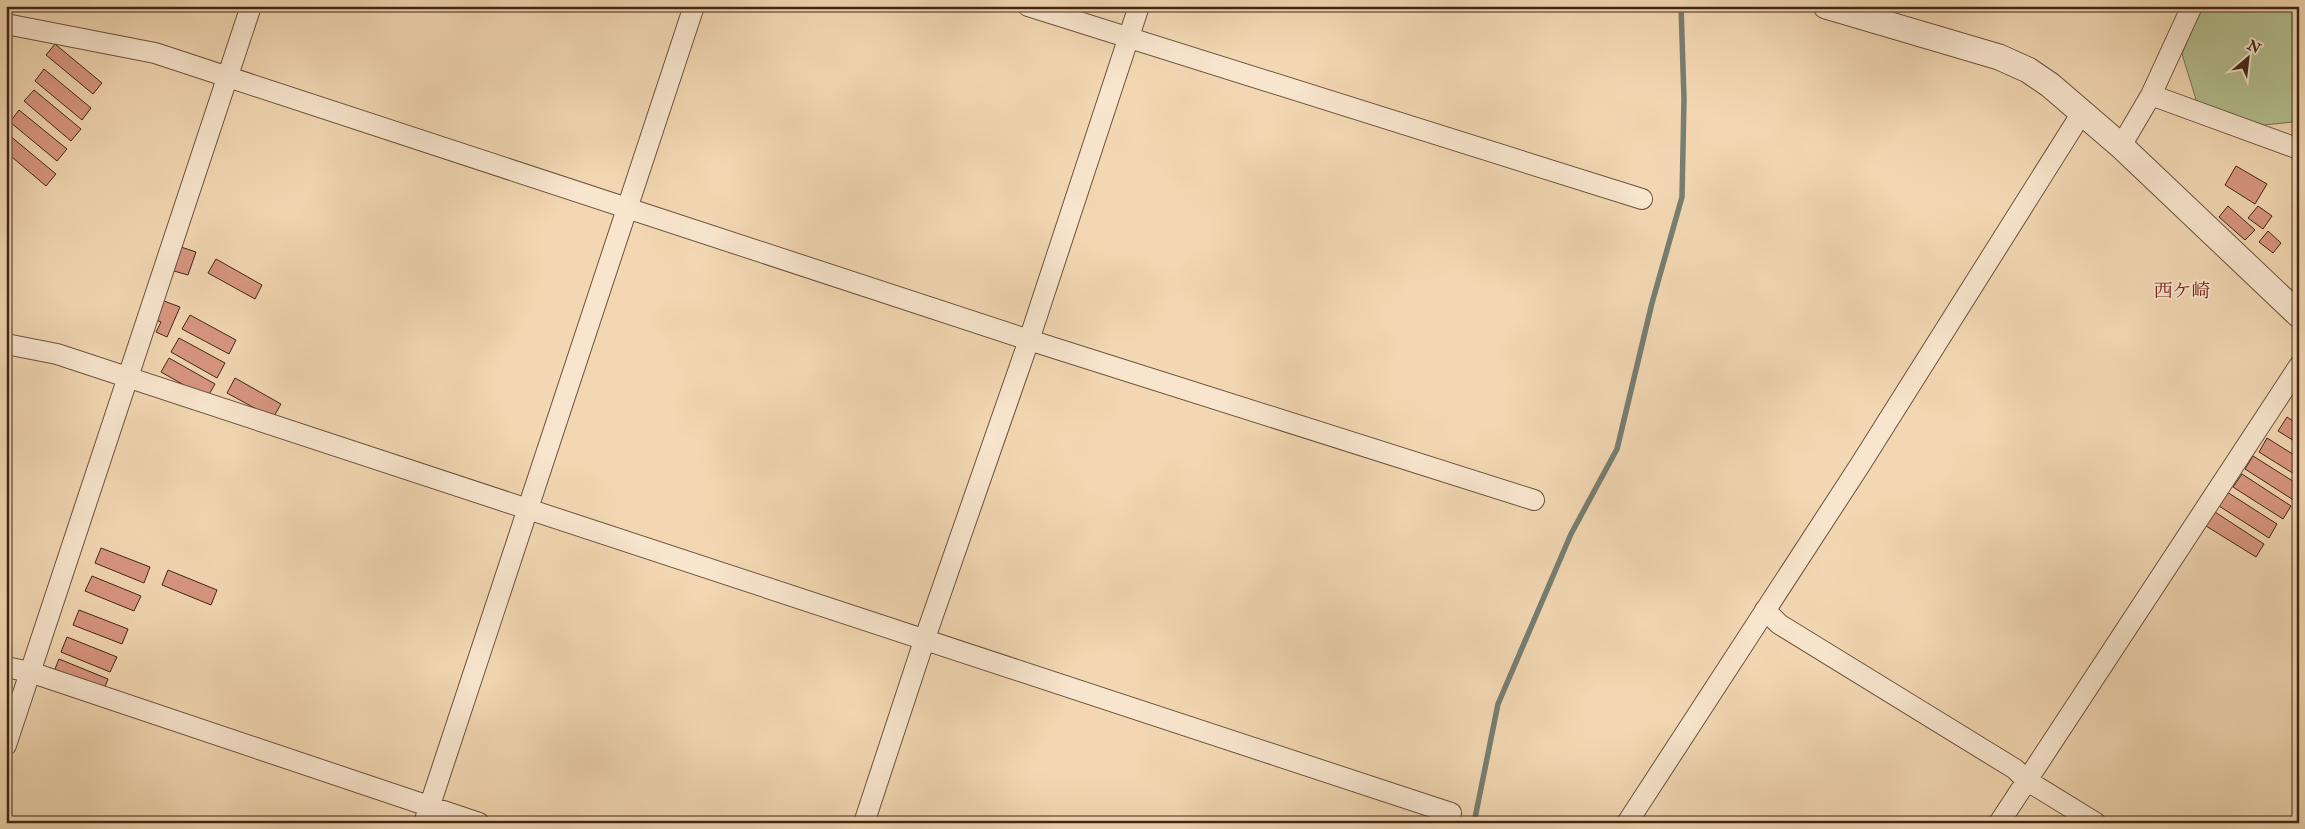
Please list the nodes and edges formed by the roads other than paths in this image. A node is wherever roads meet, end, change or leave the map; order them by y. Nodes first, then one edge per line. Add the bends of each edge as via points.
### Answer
1 (251, 6) edge
2 (694, 6) edge
3 (1028, 6) edge
4 (1139, 6) edge
5 (1826, 6) edge
6 (2192, 6) edge
7 (6, 24) edge
8 (1129, 39) junction
9 (228, 76) junction
10 (2151, 95) junction
11 (2083, 111) junction
12 (2121, 146) junction
13 (2299, 149) edge
14 (1642, 199) dead end
15 (628, 208) junction
16 (2299, 315) edge
17 (1030, 340) junction
18 (6, 344) edge
19 (2299, 366) edge
20 (128, 378) junction
21 (1534, 500) dead end
22 (528, 508) junction
23 (1765, 610) junction
24 (925, 638) junction
25 (6, 667) edge
26 (30, 672) junction
27 (6, 745) edge
28 (2026, 780) junction
29 (426, 814) edge
30 (1451, 814) dead end
31 (479, 823) edge
32 (864, 823) edge
33 (1628, 823) edge
34 (1999, 823) edge
35 (2096, 823) edge

1 - 9 street
2 - 15 street
3 - 8 street
4 - 8 street
5 - 11 street via 1999,57 2050,84
6 - 10 street
7 - 9 street via 155,52
8 - 14 street
8 - 17 street
9 - 15 street
9 - 20 street
10 - 12 street
10 - 13 street
11 - 12 street
11 - 23 street
12 - 16 street
15 - 17 street
15 - 22 street
17 - 21 street
17 - 24 street
18 - 20 street via 57,354
19 - 28 street
20 - 22 street
20 - 26 street
22 - 24 street
22 - 29 street
23 - 28 street via 1779,624
23 - 33 street
24 - 30 street
24 - 32 street
25 - 26 street
26 - 27 street
26 - 29 street
28 - 34 street
28 - 35 street
29 - 31 street

